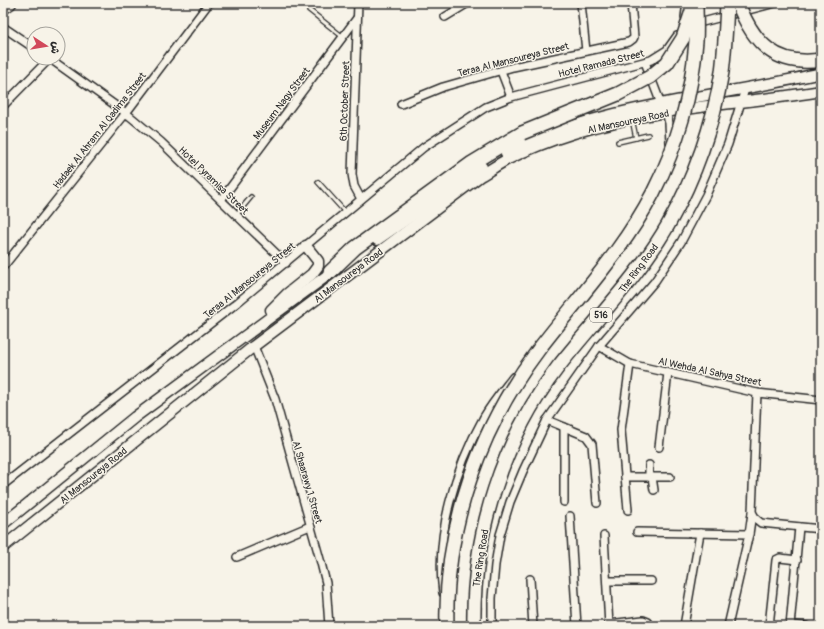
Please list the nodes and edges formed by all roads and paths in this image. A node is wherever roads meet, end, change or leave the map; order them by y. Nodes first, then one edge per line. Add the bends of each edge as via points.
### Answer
1 (10, 3) edge
2 (209, 3) edge
3 (358, 3) edge
4 (468, 3) edge
5 (581, 3) edge
6 (631, 3) edge
7 (687, 3) edge
8 (695, 3) edge
9 (727, 3) edge
10 (738, 3) edge
11 (774, 3) edge
12 (3, 8) edge
13 (309, 10) dead end
14 (445, 17) dead end
15 (357, 18) junction
16 (3, 27) edge
17 (682, 28) junction
18 (343, 37) junction
19 (26, 43) edge
20 (586, 51) junction
21 (821, 60) edge
22 (645, 62) junction
23 (41, 66) edge
24 (60, 66) edge
25 (501, 71) junction
26 (821, 73) edge
27 (745, 89) junction
28 (821, 91) edge
29 (511, 97) junction
30 (742, 102) junction
31 (401, 104) dead end
32 (3, 106) edge
33 (663, 108) junction
34 (126, 113) junction
35 (631, 114) junction
36 (648, 135) dead end
37 (636, 138) junction
38 (618, 142) dead end
39 (318, 182) dead end
40 (251, 197) dead end
41 (361, 199) junction
42 (220, 200) junction
43 (345, 212) junction
44 (236, 215) junction
45 (306, 246) junction
46 (286, 263) junction
47 (3, 267) edge
48 (330, 272) junction
49 (262, 323) junction
50 (254, 346) junction
51 (599, 346) junction
52 (630, 364) junction
53 (668, 373) junction
54 (757, 393) junction
55 (821, 400) edge
56 (547, 420) junction
57 (564, 427) junction
58 (659, 447) dead end
59 (649, 465) dead end
60 (625, 477) junction
61 (651, 477) junction
62 (670, 477) dead end
63 (3, 485) edge
64 (654, 490) dead end
65 (564, 502) dead end
66 (597, 504) dead end
67 (628, 510) dead end
68 (752, 512) junction
69 (570, 516) dead end
70 (3, 524) edge
71 (310, 526) junction
72 (799, 527) junction
73 (821, 529) edge
74 (637, 532) dead end
75 (700, 532) junction
76 (749, 534) junction
77 (604, 536) dead end
78 (3, 547) edge
79 (237, 557) dead end
80 (797, 560) junction
81 (530, 579) dead end
82 (607, 581) junction
83 (652, 581) dead end
84 (609, 625) edge
85 (329, 626) edge
86 (447, 626) edge
87 (474, 626) edge
88 (492, 626) edge
89 (533, 626) edge
90 (577, 626) edge
91 (648, 626) edge
92 (684, 626) edge
93 (728, 626) edge
94 (769, 626) edge
95 (790, 626) edge
96 (806, 626) edge

1 - 12 highway
2 - 34 street, Hadaek Al Ahram Al Qadima Street
3 - 15 street, 6th October Street
4 - 14 street
5 - 20 street
6 - 20 street, Teraa Al Mansoureya Street via 633,40
7 - 17 street, Hotel Ramada Street
8 - 48 highway, bridge via 683,38 667,63 650,77 618,94 522,133 472,163 355,248
8 - 86 highway, 516, bridge via 696,40 687,101 670,156 653,193 619,249 518,378 484,442 461,509 448,579
9 - 87 highway, The Ring Road / 516, bridge via 722,72 713,114 687,188 646,260 561,364 538,397 506,459 482,536 476,572
10 - 21 highway, bridge via 748,27 767,48 793,60
11 - 17 street
13 - 18 lane
15 - 18 street, Museum Nagy Street
15 - 41 street, 6th October Street via 352,174 354,186
16 - 19 street
17 - 22 street, Hotel Ramada Street via 667,50
18 - 42 street, Museum Nagy Street
20 - 25 street, Teraa Al Mansoureya Street
22 - 29 street, Hotel Ramada Street
22 - 33 street
23 - 32 street
24 - 34 street, Hotel Pyramisa Street
25 - 29 street
25 - 31 street, Teraa Al Mansoureya Street via 443,87
26 - 27 main road, Al Mansoureya Road
27 - 30 street
27 - 33 main road, Al Mansoureya Road
28 - 30 main road, Al Mansoureya Road
29 - 41 street, Teraa Al Mansoureya Street via 486,107 424,147
30 - 33 main road, Al Mansoureya Road
30 - 51 street via 728,144 706,195 680,242 655,281
33 - 35 main road, Al Mansoureya Road
33 - 86 street via 670,135 670,147 664,170 628,229 598,271 485,415 466,454 453,493 440,554 441,585
34 - 42 street, Hotel Pyramisa Street
34 - 47 street, Hadaek Al Ahram Al Qadima Street
35 - 37 lane
35 - 48 main road, Al Mansoureya Road via 590,121 539,138 498,157
35 - 50 main road, Al Mansoureya Road via 526,151 480,176
36 - 37 lane
37 - 38 lane
39 - 43 lane
40 - 44 lane
41 - 43 street, Teraa Al Mansoureya Street
42 - 44 street, Hotel Pyramisa Street
43 - 45 street, Teraa Al Mansoureya Street
44 - 46 street, Hotel Pyramisa Street
45 - 46 street, Teraa Al Mansoureya Street
45 - 49 main road via 318,261 318,266 273,307
46 - 63 street, Teraa Al Mansoureya Street
48 - 49 main road, Al Mansoureya Road
49 - 70 main road, Al Mansoureya Road via 135,417
50 - 71 street, Al Shaarawy 1 Street via 275,399
50 - 78 main road, Al Mansoureya Road
51 - 52 street, Al Wehda Al Sahya Street
51 - 56 street
52 - 53 street, Al Wehda Al Sahya Street
52 - 60 street via 621,430
53 - 54 street, Al Wehda Al Sahya Street
53 - 58 street
54 - 55 street, Al Wehda Al Sahya Street
54 - 68 street
56 - 57 street
56 - 88 street via 510,502 500,535 492,591
57 - 65 street
57 - 66 street via 586,436 592,444
59 - 61 street
60 - 61 street
60 - 67 street
61 - 62 street
61 - 64 street
68 - 72 street via 761,523
68 - 76 street
69 - 90 street
71 - 79 street
71 - 85 street, Al Shaarawy 1 Street via 326,583
72 - 73 street
72 - 80 street
74 - 75 street
75 - 76 street
75 - 92 street
76 - 93 street
77 - 82 street
80 - 94 street via 776,560
80 - 95 street
81 - 89 street
82 - 83 street
82 - 84 street
84 - 91 street via 643,620 648,622
95 - 96 street

